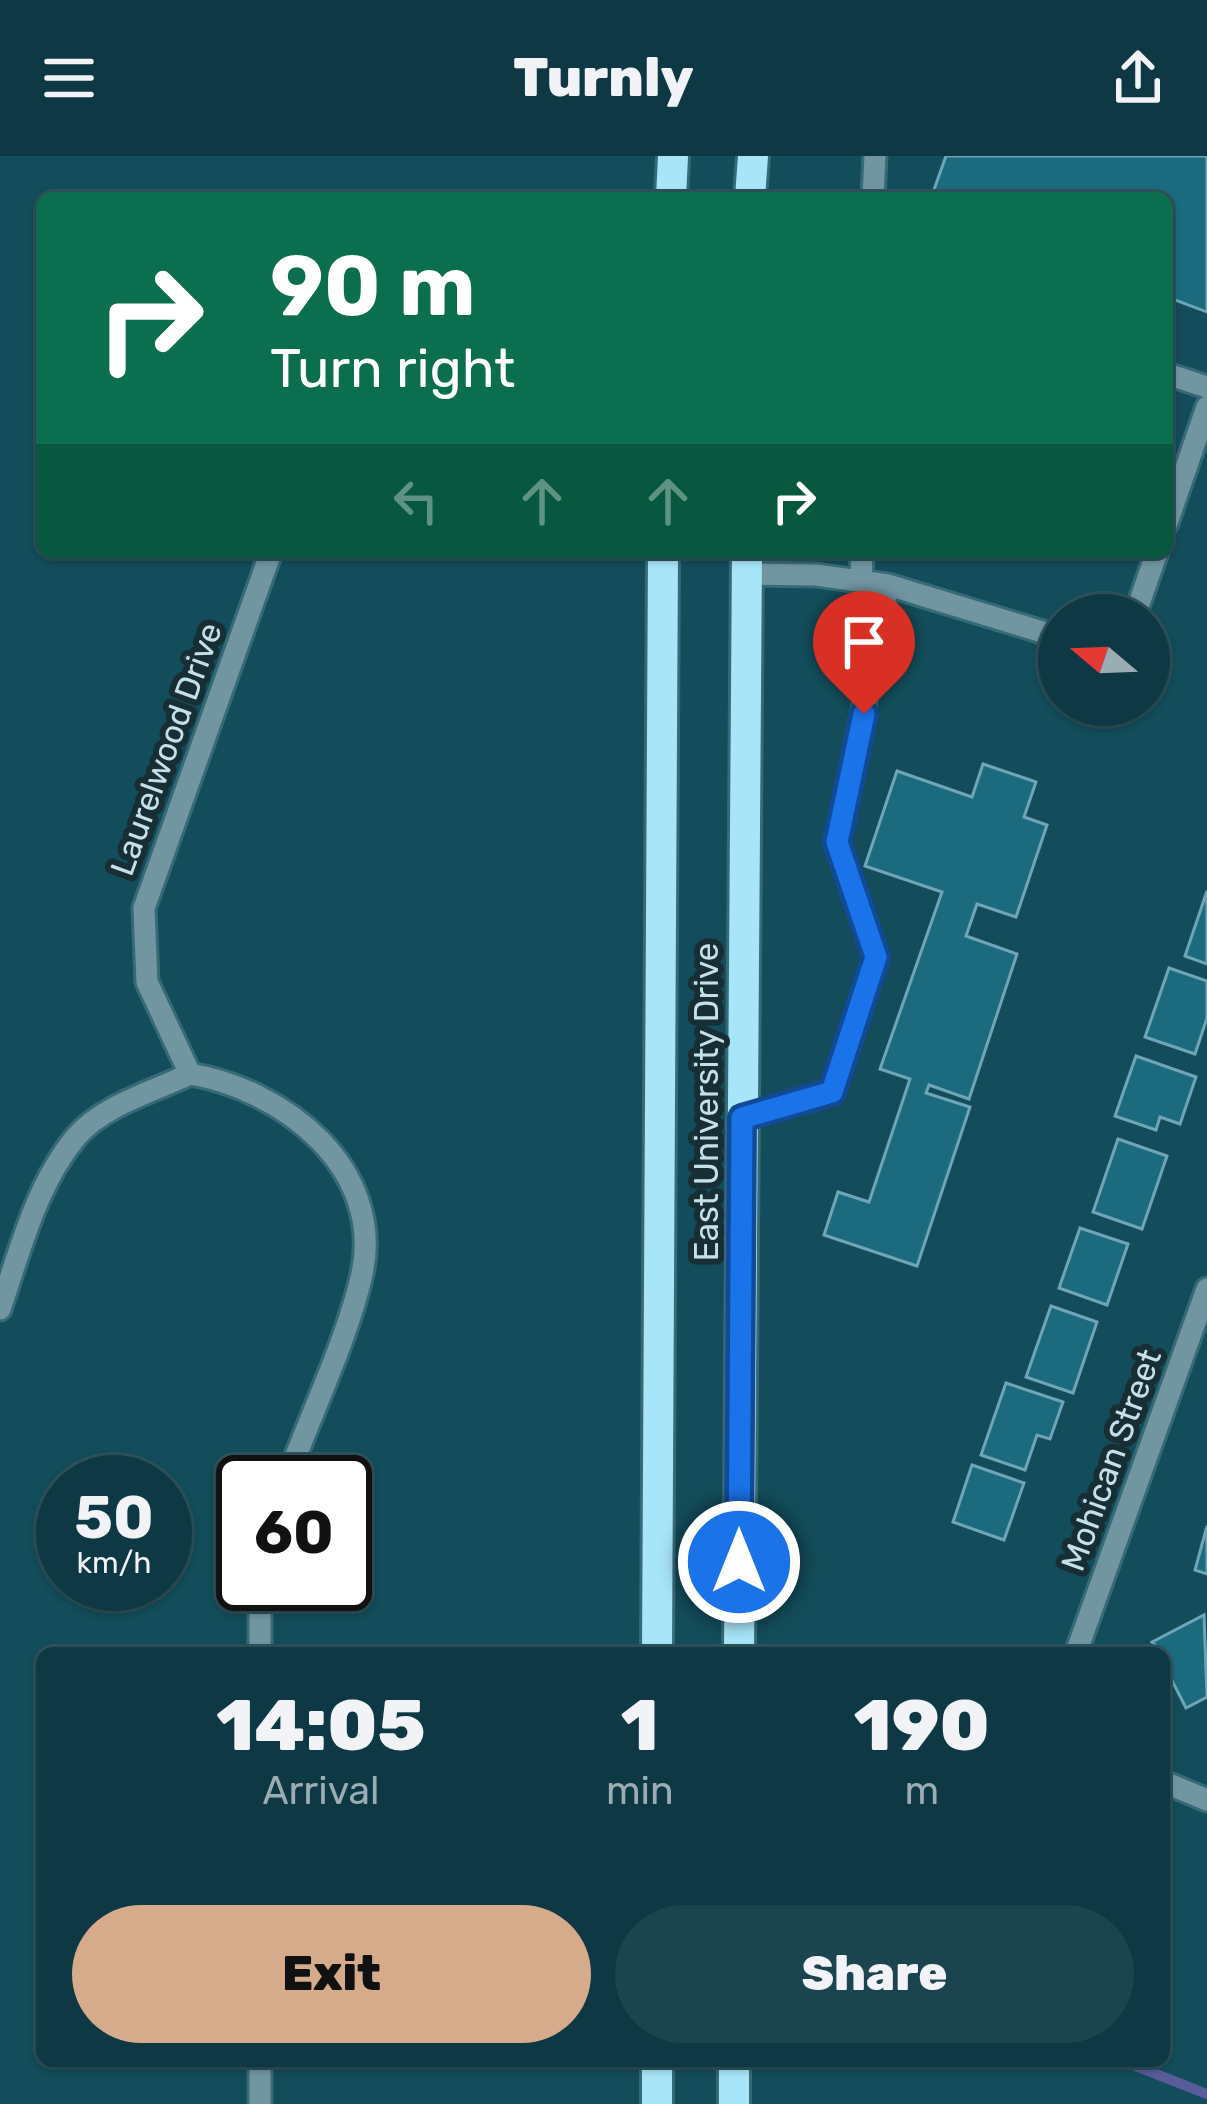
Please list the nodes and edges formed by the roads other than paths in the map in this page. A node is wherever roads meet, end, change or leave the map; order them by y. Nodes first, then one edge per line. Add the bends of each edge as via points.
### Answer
1 (673, 156) edge
2 (753, 156) edge
3 (874, 156) edge
4 (671, 192) edge
5 (750, 192) edge
6 (873, 192) edge
7 (1173, 376) edge
8 (1207, 387) edge
9 (1207, 406) edge
10 (1173, 505) edge
11 (270, 558) edge
12 (663, 558) edge
13 (862, 558) edge
14 (1155, 558) edge
15 (746, 563) edge
16 (861, 581) junction
17 (888, 585) junction
18 (1142, 594) edge
19 (1038, 631) edge
20 (190, 1073) junction
21 (742, 1118) junction
22 (1207, 1289) edge
23 (0, 1309) edge
24 (296, 1455) edge
25 (260, 1611) edge
26 (260, 1647) edge
27 (657, 1647) edge
28 (739, 1647) edge
29 (1078, 1647) edge
30 (1170, 1785) edge
31 (1207, 1800) edge
32 (260, 2067) edge
33 (657, 2067) edge
34 (734, 2067) edge
35 (260, 2104) edge
36 (657, 2104) edge
37 (734, 2104) edge

1 - 4 main road
2 - 5 main road
3 - 6 street
7 - 8 street
9 - 10 street
11 - 20 street, Laurelwood Drive via 144,908 147,982
12 - 27 main road, East University Drive
13 - 16 street
14 - 18 street
15 - 16 street
15 - 21 main road, East University Drive
16 - 17 street
17 - 19 street
17 - 21 street via 837,842 876,957 832,1092
20 - 23 street via 77,1136 36,1204
20 - 24 street via 258,1092 319,1132 358,1204 362,1273
21 - 28 main road, East University Drive
22 - 29 street, Mohican Street
25 - 26 street
30 - 31 street
32 - 35 street
33 - 36 main road
34 - 37 main road

